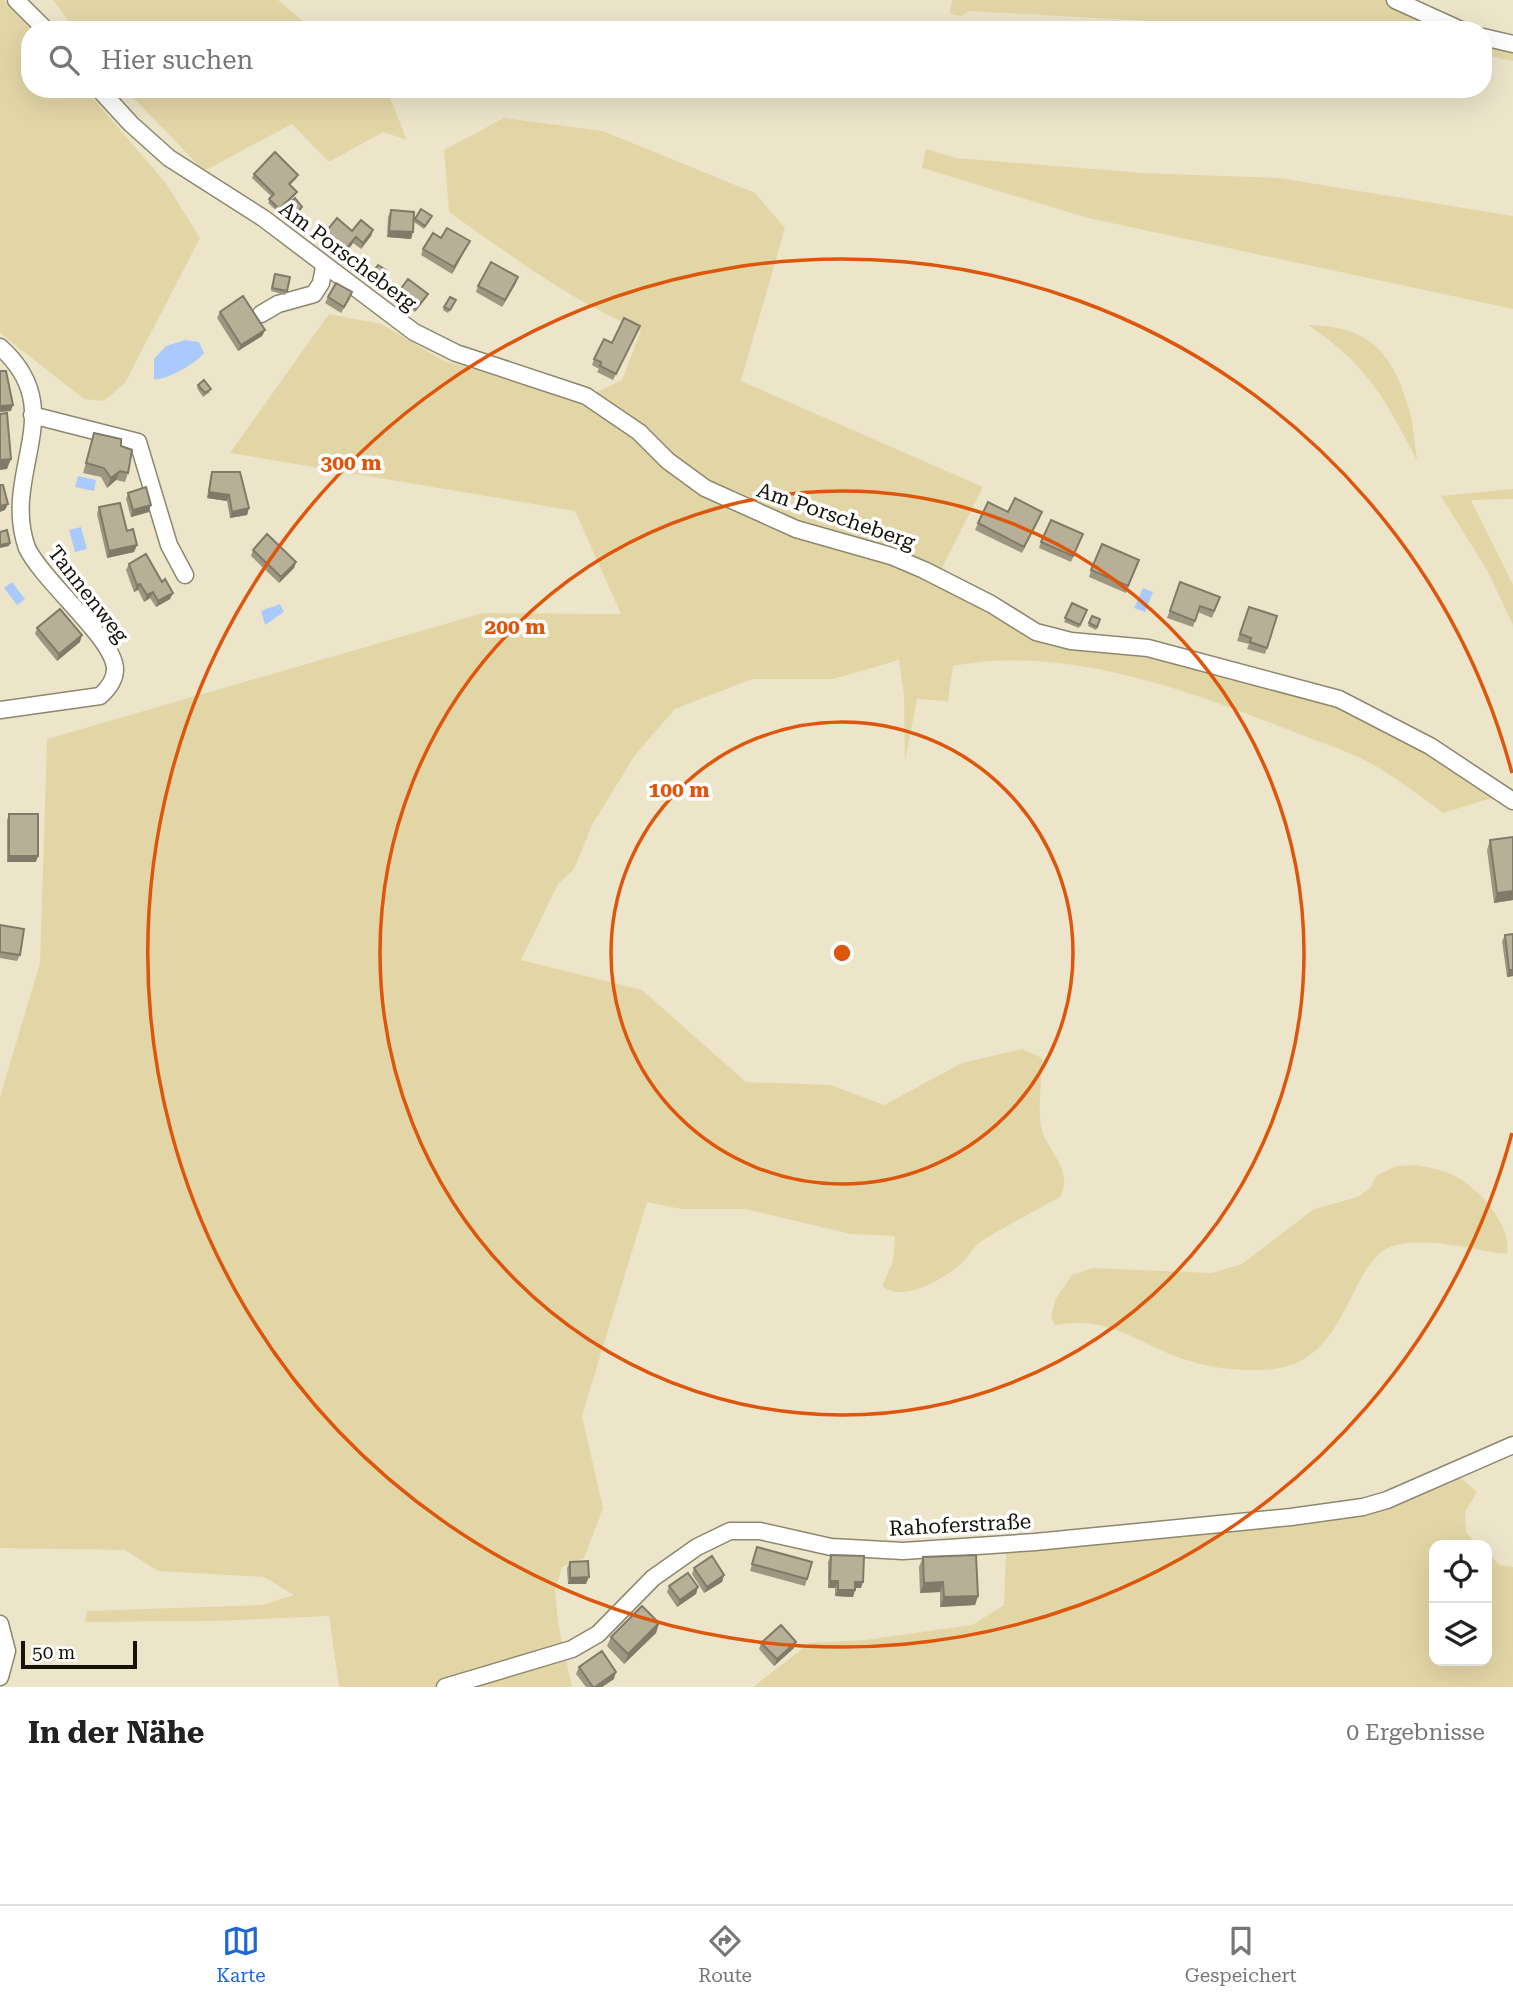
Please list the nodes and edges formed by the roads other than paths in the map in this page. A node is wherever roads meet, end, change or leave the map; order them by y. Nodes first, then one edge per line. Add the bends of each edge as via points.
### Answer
1 (16, 0) edge
2 (1395, 0) edge
3 (37, 21) edge
4 (1441, 21) edge
5 (1492, 39) edge
6 (1513, 44) edge
7 (108, 98) edge
8 (324, 267) junction
9 (261, 314) dead end
10 (0, 347) edge
11 (32, 415) junction
12 (185, 575) dead end
13 (0, 710) edge
14 (1513, 801) edge
15 (1513, 1445) edge
16 (0, 1624) edge
17 (0, 1677) edge
18 (445, 1687) edge

1 - 3 street
2 - 4 street
5 - 6 street
7 - 8 street, Am Porscheberg via 169,158 263,218
8 - 9 street via 314,294
8 - 14 street, Am Porscheberg via 433,342 490,366 586,396 639,432 688,478 735,503 796,529 891,556 1045,634 1070,641 1148,648 1339,699 1430,746
10 - 11 street, Tannenweg via 22,369
11 - 12 street via 138,442 166,536
11 - 13 street, Tannenweg via 18,487 18,516 27,547 43,573 107,648 115,670 100,696
15 - 18 street, Rahoferstraße via 1387,1500 1291,1517 903,1551 831,1547 760,1531 730,1531 697,1547 653,1578 588,1640
16 - 17 street via 7,1651

